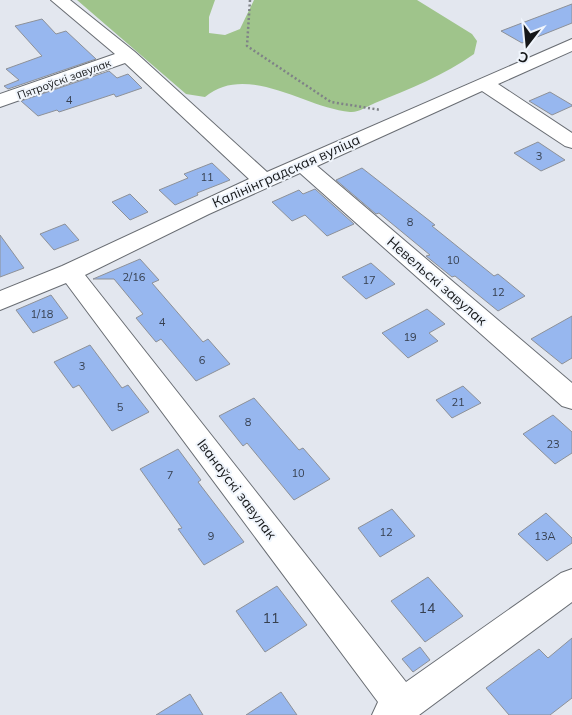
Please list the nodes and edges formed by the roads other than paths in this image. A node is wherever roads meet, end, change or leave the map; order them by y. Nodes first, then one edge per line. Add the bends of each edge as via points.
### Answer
1 (60, 0) edge
2 (572, 44) edge
3 (128, 56) junction
4 (483, 83) junction
5 (0, 101) edge
6 (572, 142) edge
7 (302, 164) junction
8 (264, 181) junction
9 (70, 272) junction
10 (0, 301) edge
11 (572, 399) edge
12 (572, 583) edge
13 (397, 710) edge

1 - 3 street
2 - 4 street, Калінінградская вуліца
3 - 5 street, Пятроўскі завулак
3 - 8 street
4 - 6 street
4 - 7 street, Калінінградская вуліца
7 - 8 street, Калінінградская вуліца
7 - 11 street, Невельскі завулак
8 - 9 street, Калінінградская вуліца
9 - 10 street, Калінінградская вуліца
9 - 13 street, Іванаўскі завулак
12 - 13 street

